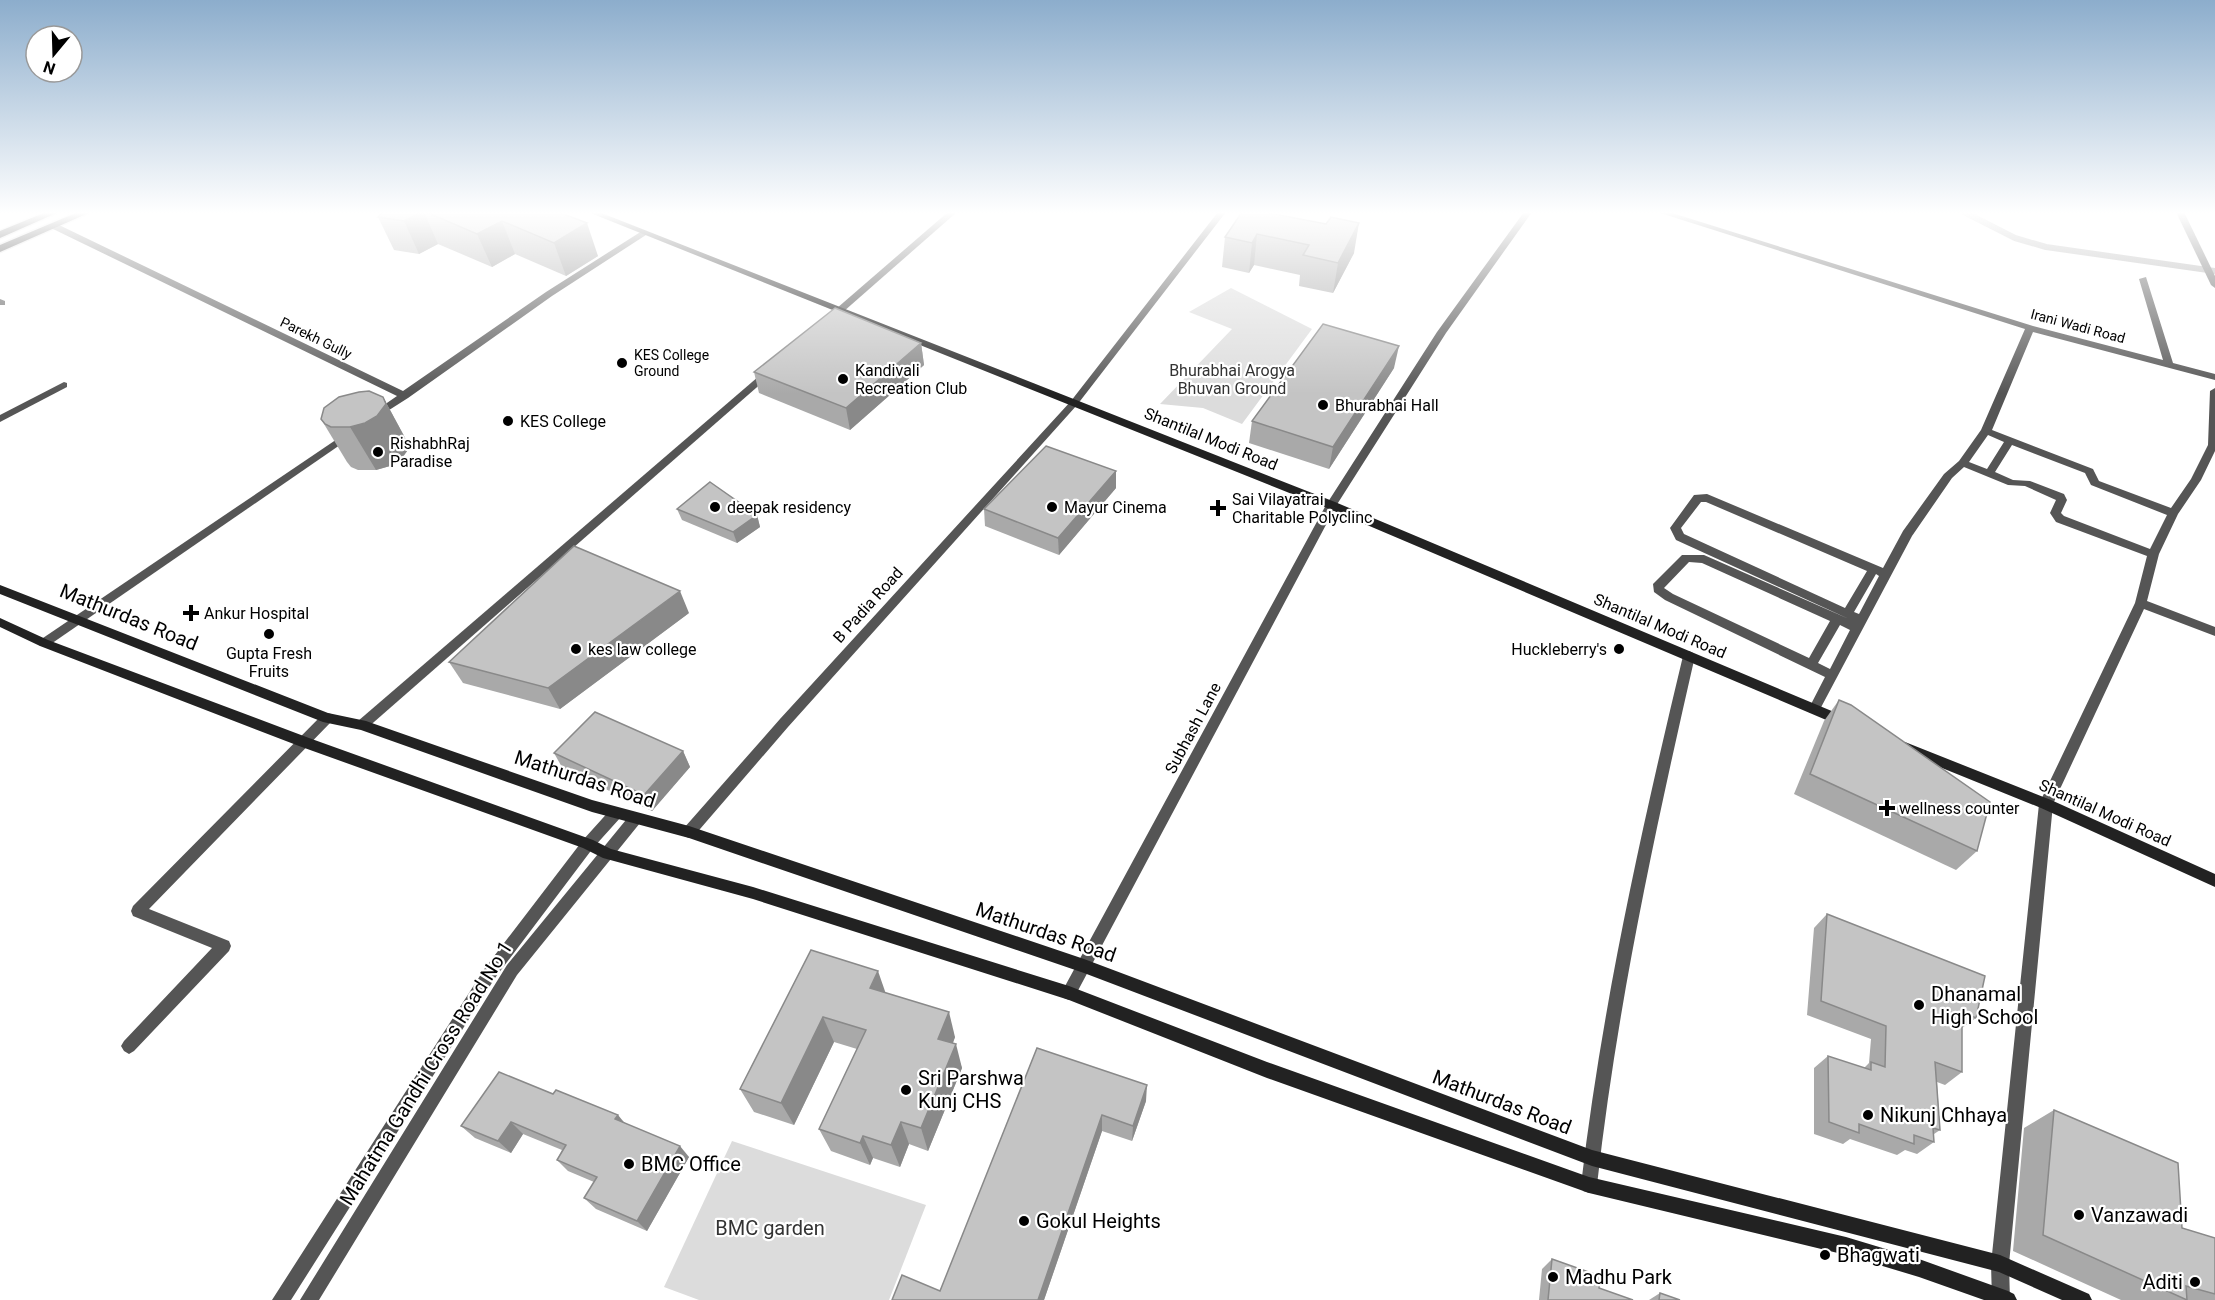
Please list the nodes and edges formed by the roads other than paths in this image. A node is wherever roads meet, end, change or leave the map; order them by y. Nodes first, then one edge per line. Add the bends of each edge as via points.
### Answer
1 (150, 273) edge
2 (583, 273) edge
3 (741, 273) edge
4 (882, 273) edge
5 (1175, 273) edge
6 (1485, 273) edge
7 (1854, 273) edge
8 (2143, 279) dead end
9 (840, 309) junction
10 (823, 325) edge
11 (2030, 328) junction
12 (779, 363) edge
13 (2169, 364) junction
14 (2215, 377) edge
15 (64, 385) dead end
16 (2215, 391) edge
17 (405, 396) junction
18 (1074, 403) junction
19 (0, 419) edge
20 (1986, 431) junction
21 (2010, 440) junction
22 (1963, 464) junction
23 (1989, 473) junction
24 (1331, 505) junction
25 (2173, 513) junction
26 (2152, 554) junction
27 (1874, 569) junction
28 (1886, 574) junction
29 (0, 589) edge
30 (2141, 603) junction
31 (1842, 616) junction
32 (76, 619) junction
33 (0, 622) edge
34 (1859, 624) junction
35 (2215, 632) edge
36 (44, 643) junction
37 (1689, 656) junction
38 (1811, 665) junction
39 (1832, 675) junction
40 (1814, 710) junction
41 (327, 718) junction
42 (362, 725) junction
43 (1858, 728) edge
44 (1891, 741) edge
45 (304, 742) junction
46 (2046, 804) junction
47 (616, 813) junction
48 (635, 819) junction
49 (689, 832) junction
50 (588, 844) junction
51 (608, 854) junction
52 (2215, 881) edge
53 (1084, 966) junction
54 (1069, 993) junction
55 (129, 1046) dead end
56 (1592, 1158) junction
57 (1589, 1185) junction
58 (2000, 1264) junction
59 (2003, 1299) edge
60 (281, 1300) edge
61 (309, 1300) edge
62 (2083, 1300) edge

1 - 17 street, Parekh Gully
2 - 17 street
3 - 9 street, Shantilal Modi Road
4 - 9 street
5 - 18 street, B Padia Road
6 - 24 street
7 - 11 street, Irani Wadi Road
8 - 13 street
9 - 10 street
9 - 18 street, Shantilal Modi Road
11 - 13 street, Irani Wadi Road
11 - 20 street
12 - 42 street
13 - 14 street, Irani Wadi Road
15 - 19 street
16 - 25 street via 2213,445 2196,480
17 - 32 street
18 - 24 street, Shantilal Modi Road
18 - 49 street, B Padia Road
20 - 21 street
20 - 22 street
21 - 23 street
21 - 25 street via 2089,471 2096,483
22 - 23 street
22 - 28 street via 1948,476 1907,534
23 - 26 street via 2060,497 2055,513 2060,519
24 - 37 street, Shantilal Modi Road
24 - 53 street, Subhash Lane
25 - 26 street
26 - 30 street
27 - 28 street
27 - 31 street
27 - 31 street via 1707,498 1698,498 1675,528 1680,537
28 - 34 street
29 - 32 street, Mathurdas Road
30 - 35 street
30 - 46 street
31 - 34 street
31 - 38 street
31 - 38 street via 1691,556 1659,584 1658,589 1669,597
32 - 36 street
32 - 41 street, Mathurdas Road
33 - 36 street
34 - 39 street
36 - 45 street
37 - 40 street, Shantilal Modi Road
37 - 56 street via 1644,846 1607,1047
38 - 39 street
39 - 40 street
40 - 43 street, Shantilal Modi Road
41 - 42 street, Mathurdas Road
41 - 45 street
42 - 47 street, Mathurdas Road
44 - 46 street, Shantilal Modi Road
45 - 50 street
45 - 55 street via 138,910 224,946
46 - 52 street, Shantilal Modi Road
46 - 58 street
47 - 48 street, Mathurdas Road
47 - 50 street
48 - 49 street, Mathurdas Road
48 - 51 street, Mahatma Gandhi Cross Road No 1
49 - 53 street, Mathurdas Road
50 - 51 street
50 - 60 street via 490,973
51 - 54 street via 753,893
51 - 61 street, Mahatma Gandhi Cross Road No 1 via 512,970
53 - 54 street, Subhash Lane
53 - 56 street, Mathurdas Road
54 - 57 street via 1267,1070
56 - 57 street
56 - 58 street, Mathurdas Road
57 - 59 street via 1846,1246
58 - 59 street
58 - 62 street, Mathurdas Road

